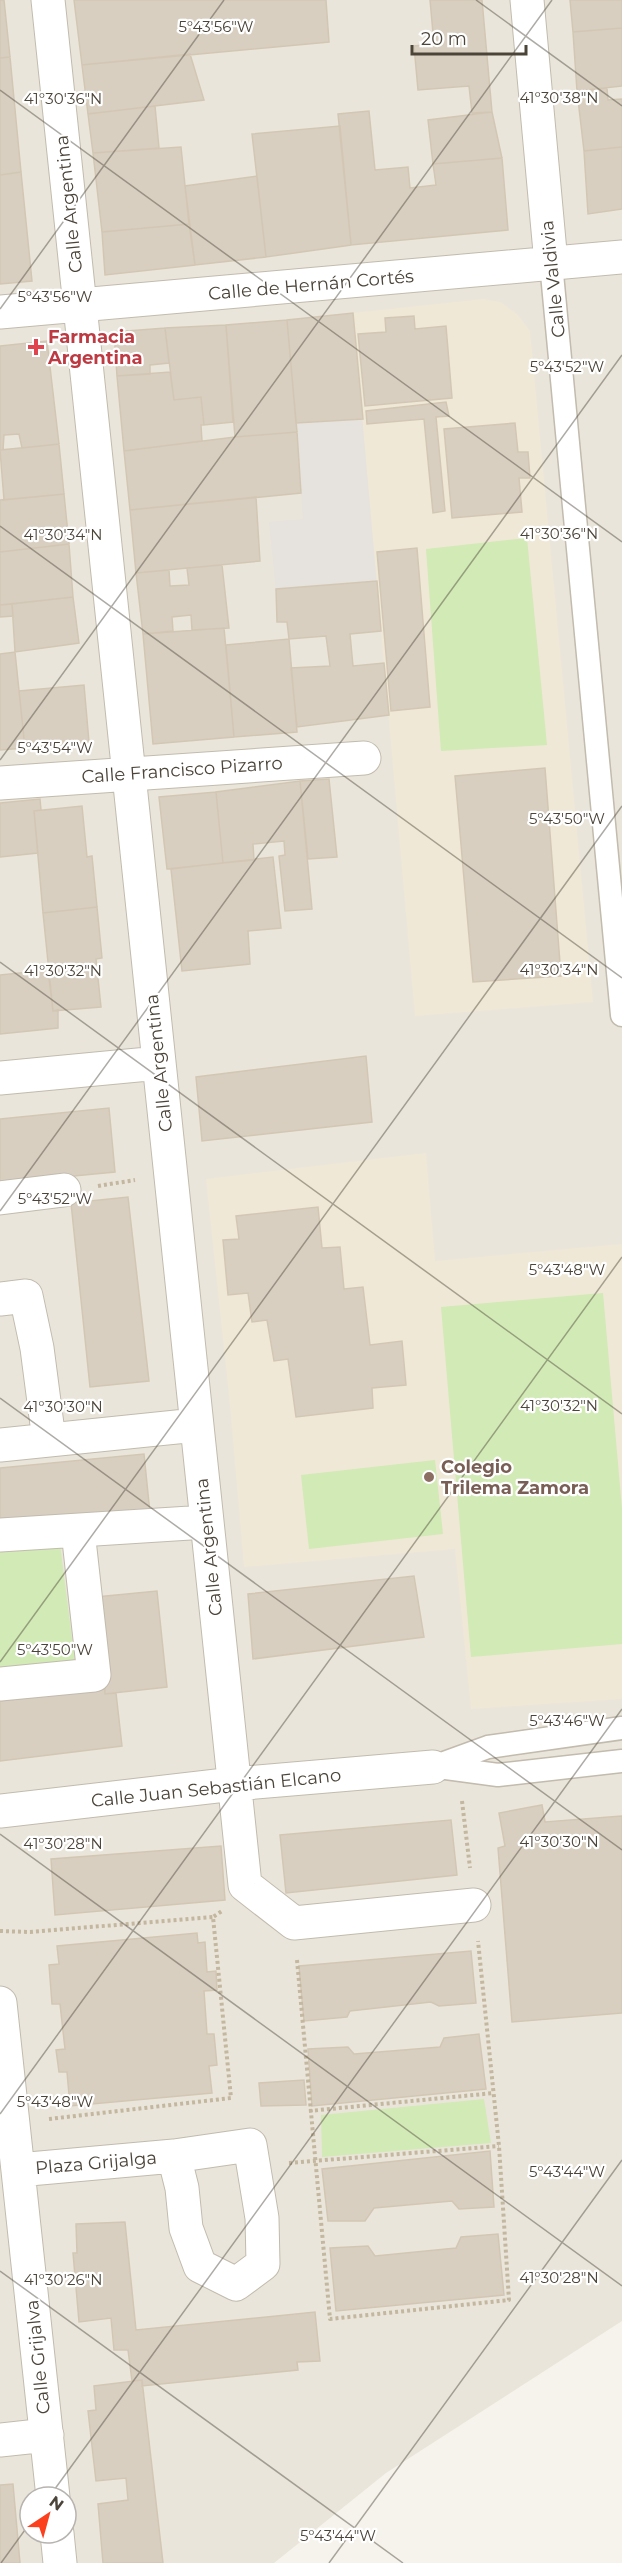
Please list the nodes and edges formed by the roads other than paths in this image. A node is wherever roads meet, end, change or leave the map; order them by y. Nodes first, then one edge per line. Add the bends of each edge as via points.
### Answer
1 (48, 0) edge
2 (527, 0) edge
3 (622, 256) edge
4 (551, 263) junction
5 (79, 306) junction
6 (0, 312) edge
7 (364, 758) dead end
8 (129, 772) junction
9 (0, 783) edge
10 (615, 880) edge
11 (622, 1015) edge
12 (159, 1063) junction
13 (0, 1078) edge
14 (64, 1190) road end
15 (0, 1198) edge
16 (0, 1299) edge
17 (196, 1425) junction
18 (49, 1440) junction
19 (0, 1445) edge
20 (206, 1522) junction
21 (78, 1531) junction
22 (0, 1536) edge
23 (0, 1683) edge
24 (622, 1728) edge
25 (622, 1761) edge
26 (446, 1769) junction
27 (234, 1784) junction
28 (0, 1811) edge
29 (474, 1905) road end
30 (0, 2003) edge
31 (174, 2156) dead end
32 (18, 2170) junction
33 (47, 2435) junction
34 (0, 2440) edge
35 (52, 2485) edge
36 (58, 2545) edge
37 (60, 2563) edge

1 - 5 street, Calle Argentina
2 - 4 street, Calle Valdivia
3 - 4 street, Calle de Hernán Cortés
4 - 5 street, Calle de Hernán Cortés
4 - 10 lane, Calle Valdivia
5 - 6 street, Calle de Hernán Cortés
5 - 8 street, Calle Argentina
7 - 8 street, Calle Francisco Pizarro
8 - 9 street, Calle Francisco Pizarro
8 - 12 street, Calle Argentina
10 - 11 lane, Calle Valdivia
12 - 13 street
12 - 17 street, Calle Argentina
14 - 15 street
16 - 18 street via 26,1296 38,1348
17 - 18 street
17 - 20 street, Calle Argentina
18 - 19 street
20 - 21 street
20 - 27 street, Calle Argentina
21 - 22 street
21 - 23 street via 93,1675
24 - 26 lane via 488,1746
25 - 26 lane via 498,1775
26 - 27 street, Calle Juan Sebastián Elcano
27 - 28 street, Calle Juan Sebastián Elcano
27 - 29 street, Calle Argentina via 245,1885 294,1923
30 - 32 street, Calle Grijalva
31 - 32 street, Plaza Grijalga
32 - 33 street, Calle Grijalva
33 - 34 street
33 - 35 street, Calle Grijalva
36 - 37 street

